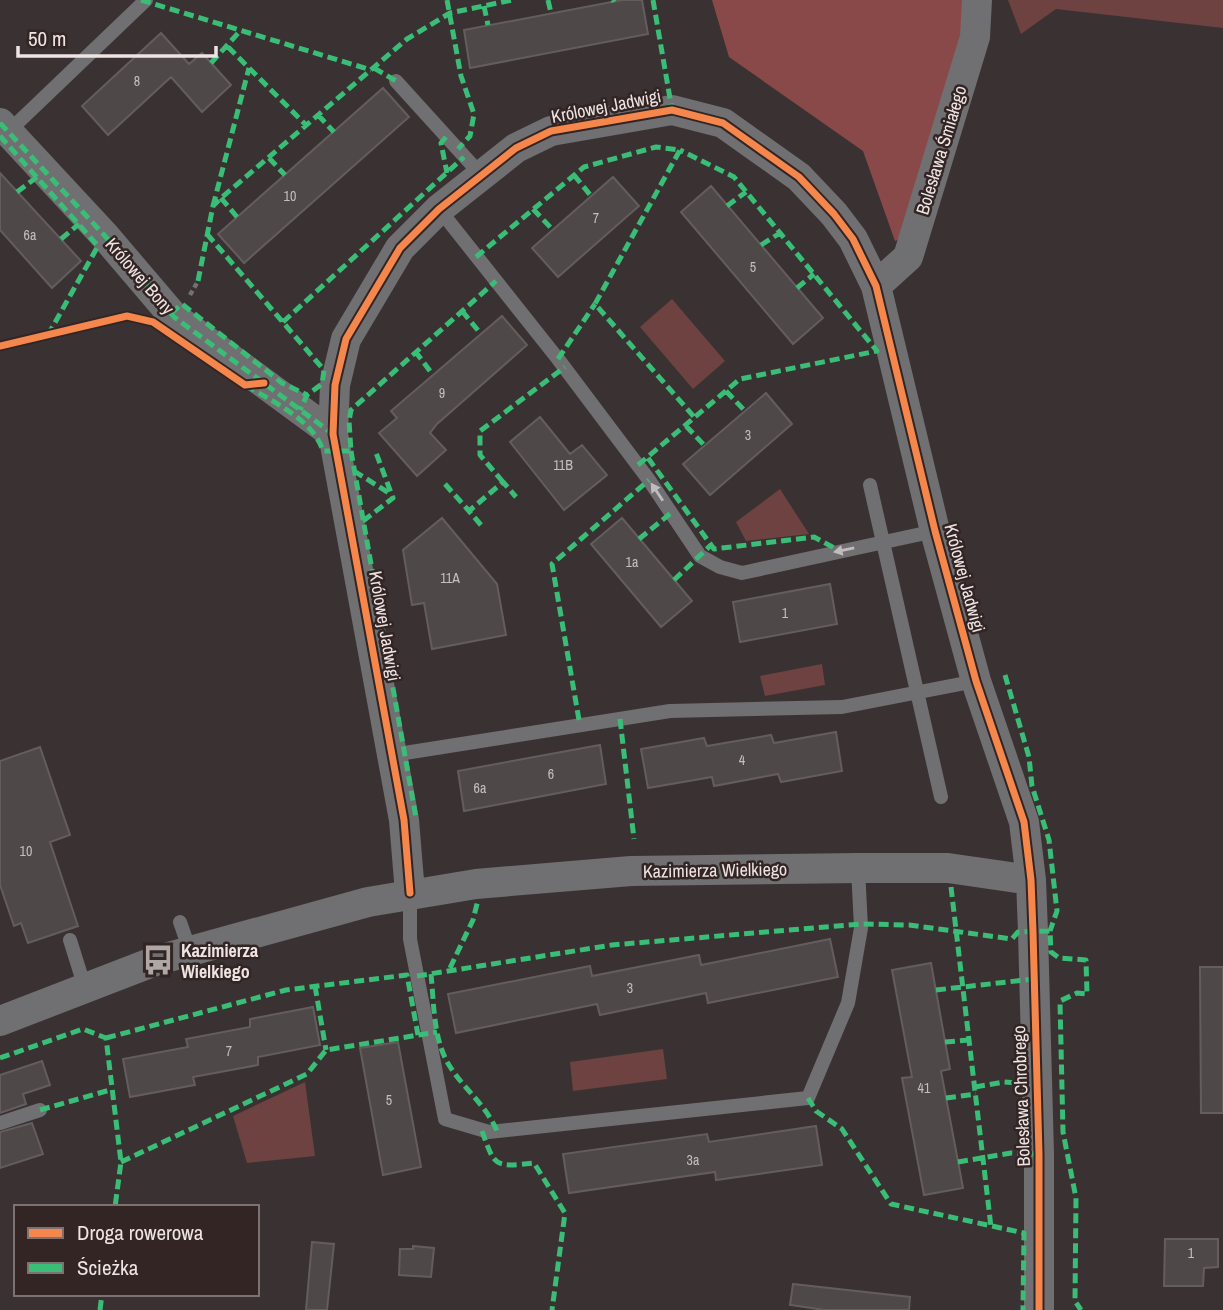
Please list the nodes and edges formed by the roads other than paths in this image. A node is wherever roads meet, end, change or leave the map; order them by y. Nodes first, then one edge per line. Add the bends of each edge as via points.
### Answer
1 (146, 0) edge
2 (977, 0) edge
3 (396, 81) dead end
4 (4, 127) edge
5 (483, 177) junction
6 (439, 209) junction
7 (876, 286) junction
8 (333, 434) junction
9 (870, 485) dead end
10 (935, 531) junction
11 (884, 542) junction
12 (976, 681) junction
13 (917, 692) junction
14 (392, 755) junction
15 (941, 797) dead end
16 (858, 868) junction
17 (1031, 880) junction
18 (410, 893) junction
19 (180, 922) dead end
20 (70, 940) dead end
21 (190, 951) junction
22 (85, 988) junction
23 (0, 1021) edge
24 (40, 1110) dead end
25 (0, 1124) edge
26 (1039, 1310) edge

1 - 4 lane
2 - 7 street, Bolesława Śmiałego via 975,37 908,257
3 - 5 lane
4 - 8 street, Królowej Bony via 174,317
5 - 6 street, Królowej Jadwigi
5 - 7 street, Królowej Jadwigi via 516,148 551,131 672,110 723,123 772,155 808,187 853,239
6 - 8 street, Królowej Jadwigi via 400,248 346,339 335,385
11 -> 6 lane via 742,573 720,568 700,556 558,359
7 - 10 street, Królowej Jadwigi
8 - 14 street, Królowej Jadwigi
9 - 11 lane
10 - 11 lane
10 - 12 street, Królowej Jadwigi
11 - 13 lane
12 - 13 lane
12 - 17 street, Królowej Jadwigi via 1024,822
13 - 14 lane via 842,707 670,711
13 - 15 lane
14 - 18 street, Królowej Jadwigi
16 - 17 street, Kazimierza Wielkiego via 948,868
16 - 18 street, Kazimierza Wielkiego via 631,871
16 - 18 lane via 862,928 848,1003 807,1098 489,1132 445,1118 410,939
17 - 26 street, Bolesława Chrobrego
18 - 21 street, Kazimierza Wielkiego
19 - 21 lane
20 - 22 lane
21 - 22 street, Kazimierza Wielkiego
22 - 23 street, Kazimierza Wielkiego
24 - 25 lane

